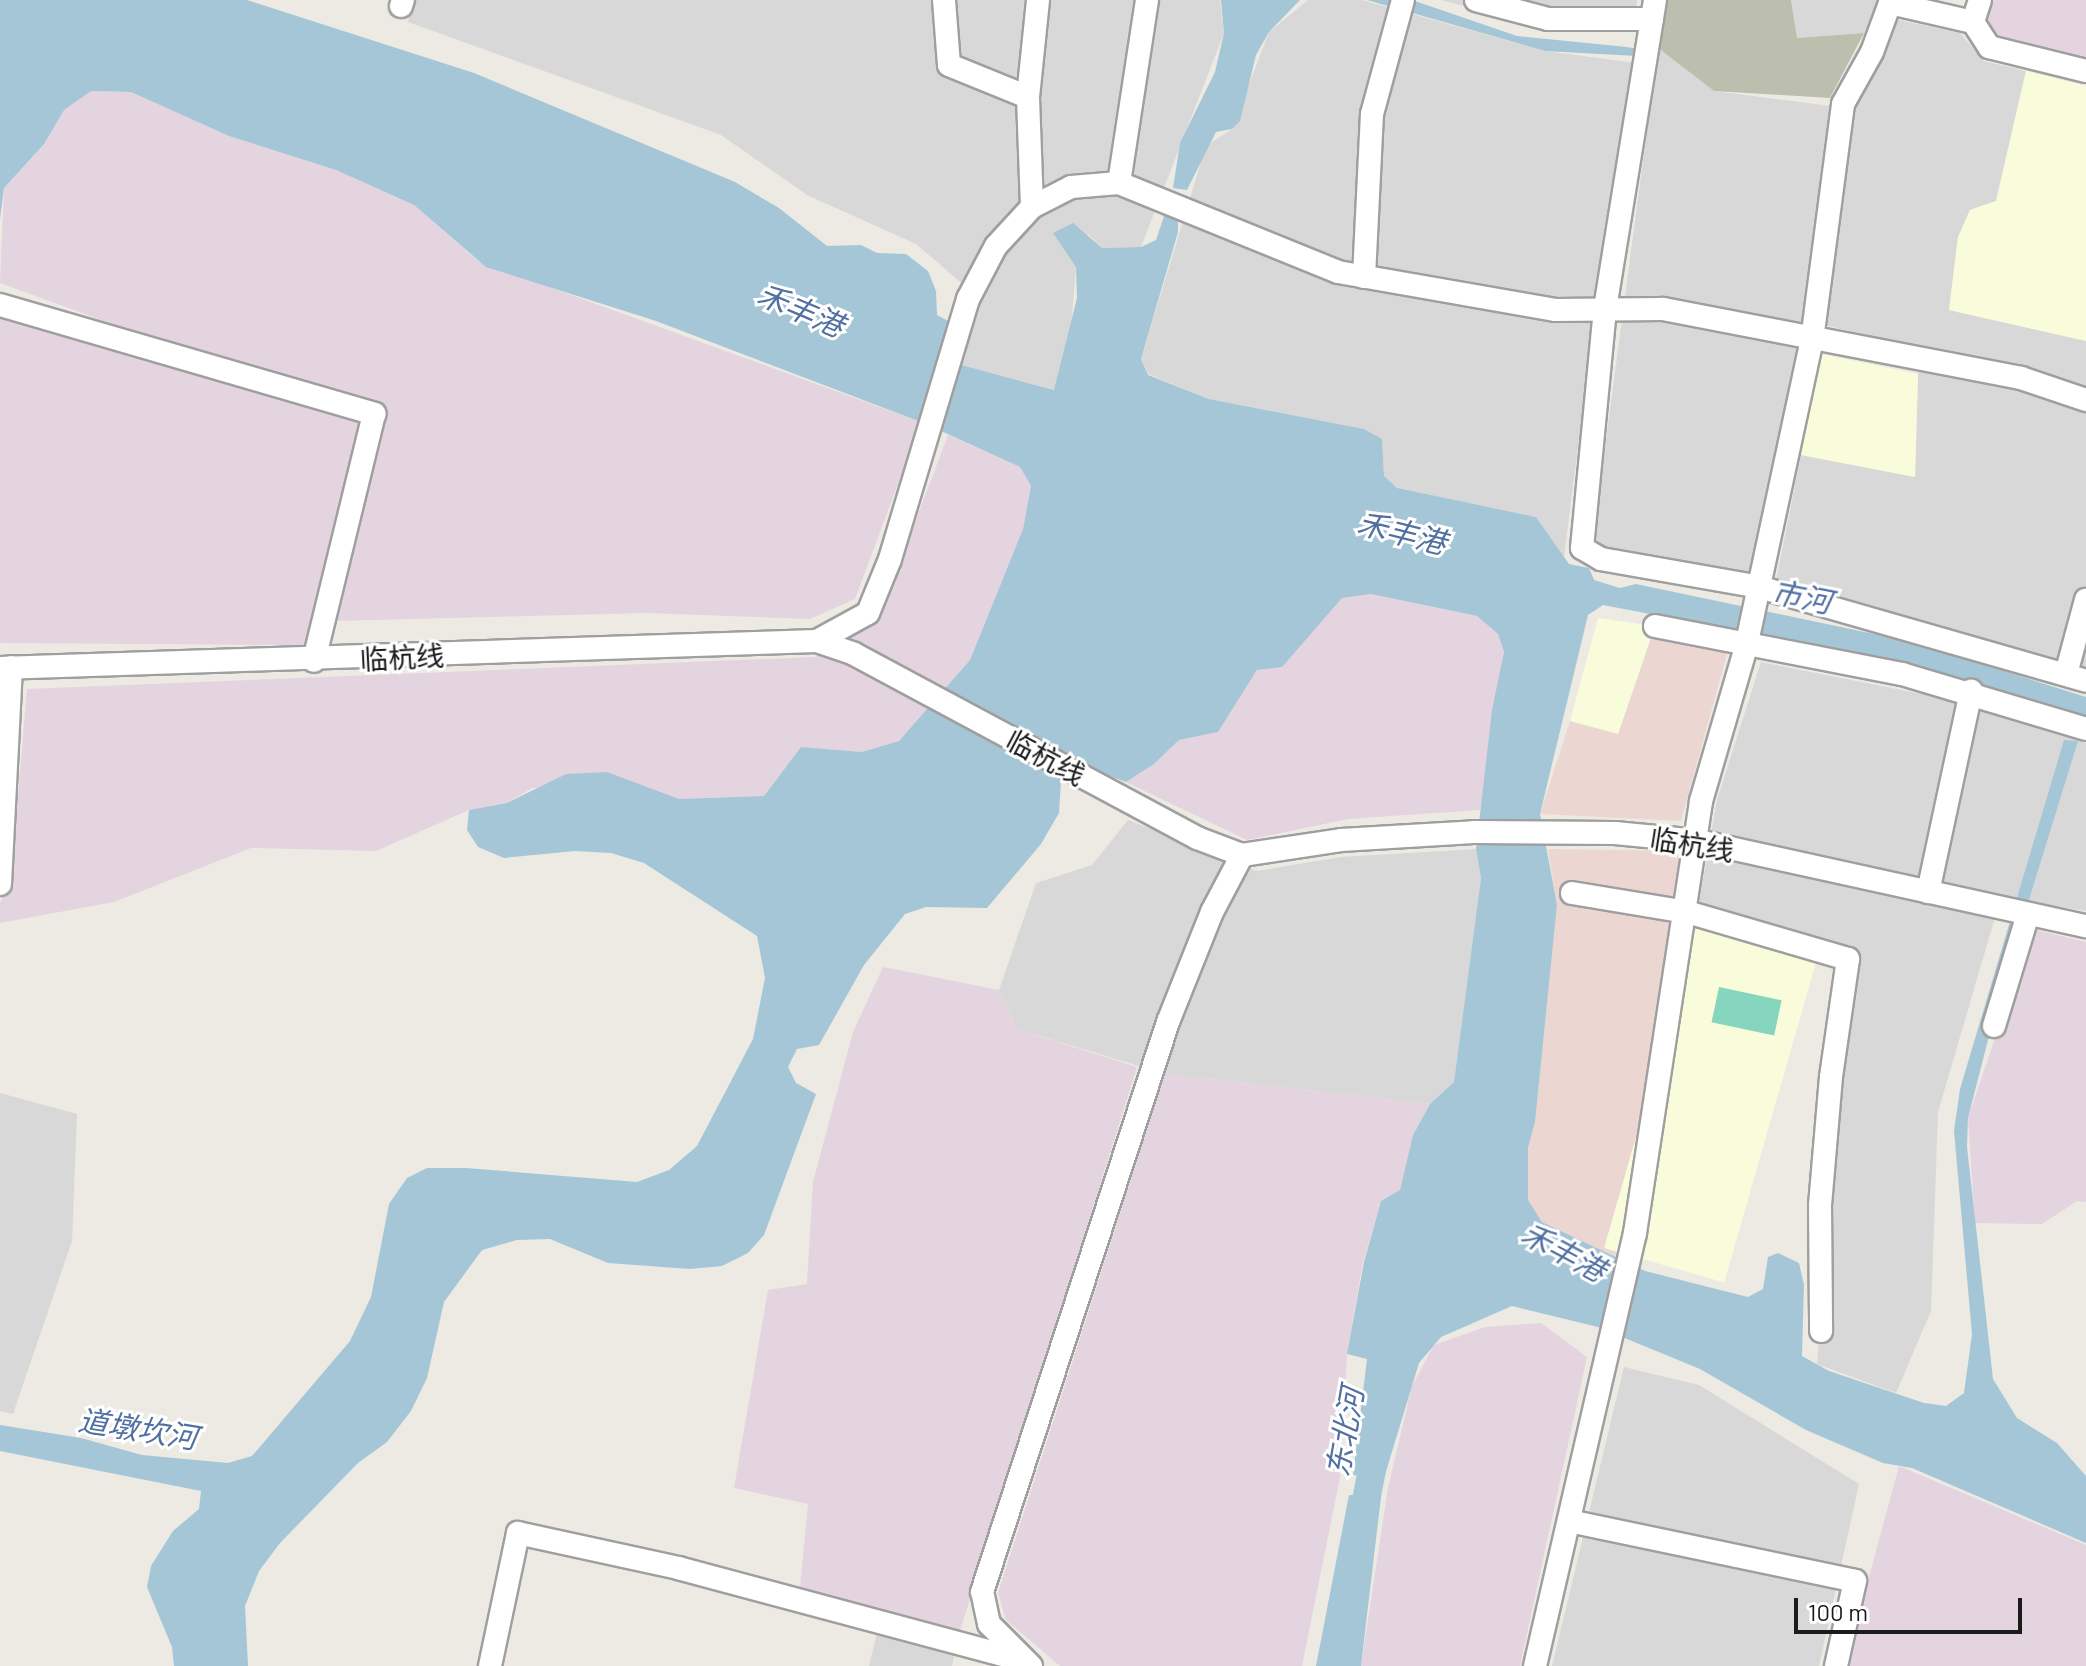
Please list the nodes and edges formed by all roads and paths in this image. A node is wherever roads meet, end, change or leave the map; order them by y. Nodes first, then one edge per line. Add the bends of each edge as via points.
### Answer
1 (944, 0) edge
2 (1038, 0) edge
3 (1147, 0) edge
4 (1403, 0) edge
5 (1476, 0) edge
6 (1980, 0) edge
7 (1890, 2) edge
8 (1653, 10) edge
9 (1973, 22) junction
10 (2086, 71) edge
11 (1028, 97) junction
12 (1119, 183) junction
13 (1032, 207) junction
14 (1364, 277) junction
15 (0, 305) edge
16 (1605, 309) junction
17 (1812, 340) junction
18 (2086, 400) edge
19 (1759, 588) junction
20 (2086, 600) edge
21 (1655, 626) dead end
22 (817, 641) junction
23 (1746, 646) junction
24 (314, 661) junction
25 (6, 668) edge
26 (2076, 678) edge
27 (1971, 691) junction
28 (2086, 729) edge
29 (1698, 841) junction
30 (1242, 855) junction
31 (0, 884) edge
32 (1928, 892) junction
33 (1572, 893) dead end
34 (1687, 912) junction
35 (2019, 912) junction
36 (2086, 926) edge
37 (1994, 1026) dead end
38 (1821, 1331) dead end
39 (1569, 1521) junction
40 (1026, 1663) edge
41 (490, 1666) edge
42 (1535, 1666) edge
43 (1836, 1666) edge

1 - 11 street via 949,65
2 - 11 street
3 - 12 street
4 - 14 street via 1372,114
5 - 8 street via 1548,19
6 - 9 street
7 - 9 street
7 - 17 street via 1872,52 1843,104
8 - 16 street
9 - 10 street via 1989,47
11 - 13 street
12 - 13 street via 1071,187
12 - 14 street via 1338,272
13 - 22 street via 996,246 968,299 868,613
14 - 16 street via 1555,310
15 - 24 street via 374,414
16 - 17 street via 1663,309
16 - 19 street via 1582,548 1601,559
17 - 18 street via 2021,378
17 - 19 street
19 - 23 street
19 - 26 street
20 - 26 street
21 - 23 street
22 - 24 street, 临杭线
22 - 30 street, 临杭线 via 854,654 1197,838
23 - 27 street
23 - 29 street via 1701,801
24 - 25 street, 临杭线
25 - 31 street
27 - 28 street
27 - 32 street
29 - 30 street, 临杭线 via 1474,832 1341,840
29 - 32 street, 临杭线
29 - 34 street
30 - 40 street via 1212,912 1168,1022 982,1592 989,1624
32 - 35 street, 临杭线
33 - 34 street
34 - 38 street via 1848,959 1820,1205
34 - 39 street via 1629,1260
35 - 36 street, 临杭线
35 - 37 street
39 - 42 street
39 - 43 street via 1855,1581
40 - 41 street via 678,1568 518,1533

